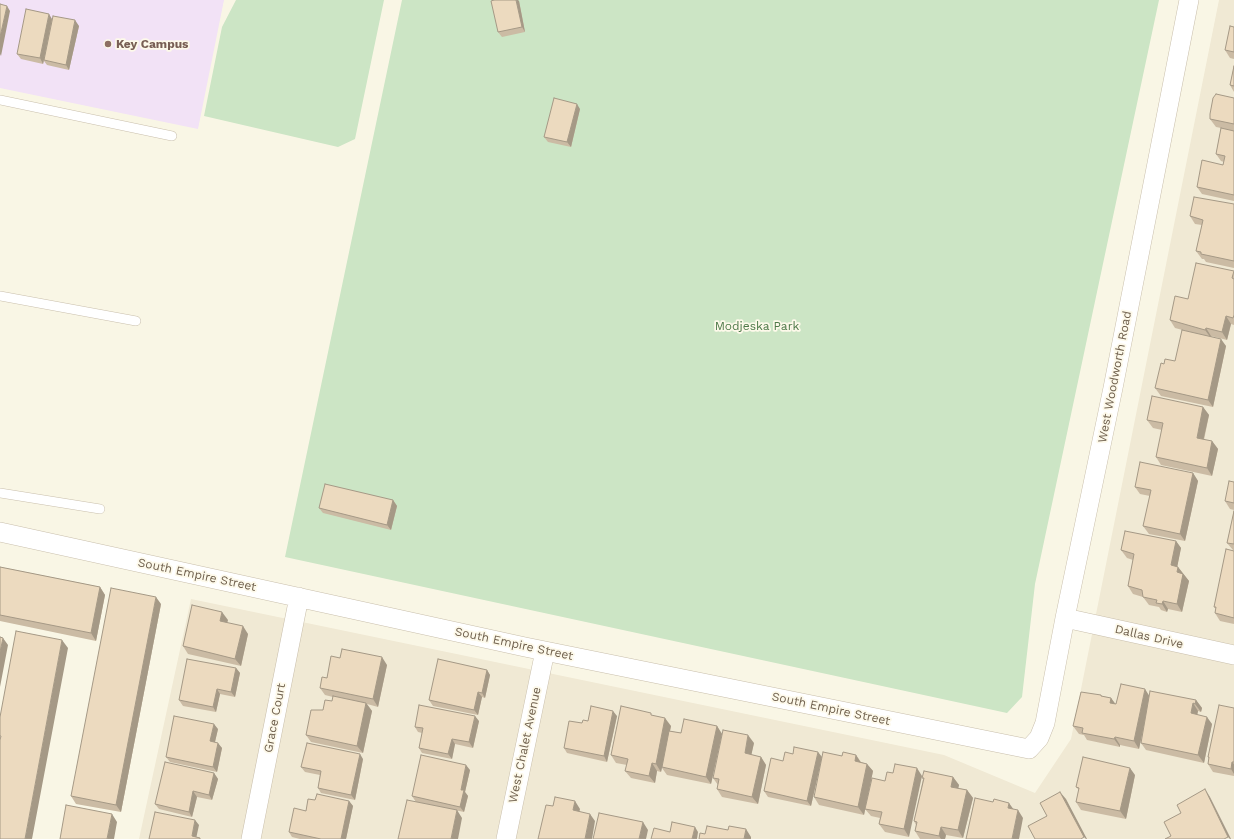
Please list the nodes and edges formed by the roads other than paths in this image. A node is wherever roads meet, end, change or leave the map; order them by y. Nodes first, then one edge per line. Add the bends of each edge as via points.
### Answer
1 (1189, 0) edge
2 (0, 100) edge
3 (172, 136) dead end
4 (0, 296) edge
5 (136, 322) dead end
6 (0, 492) edge
7 (100, 509) dead end
8 (0, 532) edge
9 (299, 597) junction
10 (1065, 618) junction
11 (545, 651) junction
12 (1234, 655) edge
13 (1029, 750) joint
14 (251, 839) edge
15 (506, 839) edge

1 - 10 street, West Woodworth Road via 1114,388
2 - 3 lane
4 - 5 lane
6 - 7 lane
8 - 9 street, South Empire Street
9 - 11 street, South Empire Street
9 - 14 street, Grace Court
10 - 12 street, Dallas Drive
10 - 13 street, West Woodworth Road via 1043,730
11 - 13 street, South Empire Street
11 - 15 street, West Chalet Avenue

